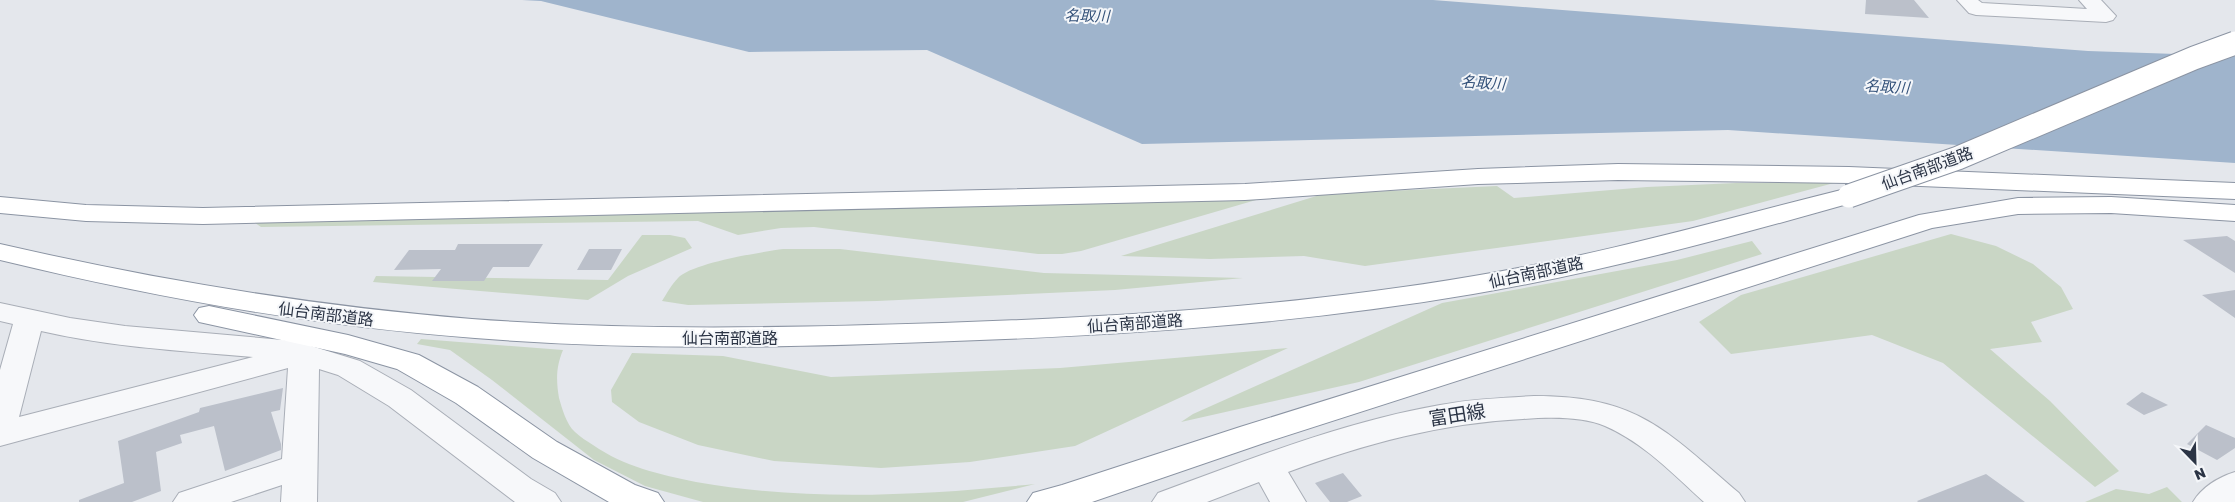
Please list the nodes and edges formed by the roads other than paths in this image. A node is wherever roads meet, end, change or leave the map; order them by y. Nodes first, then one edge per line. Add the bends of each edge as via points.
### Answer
1 (1967, 0) edge
2 (2089, 0) edge
3 (2235, 43) edge
4 (2235, 191) edge
5 (0, 205) edge
6 (2235, 213) edge
7 (0, 252) edge
8 (0, 269) edge
9 (14, 316) edge
10 (304, 354) junction
11 (0, 429) edge
12 (0, 434) edge
13 (299, 466) junction
14 (1268, 466) junction
15 (2235, 485) edge
16 (191, 502) edge
17 (299, 502) edge
18 (543, 502) edge
19 (646, 502) edge
20 (1045, 502) edge
21 (1170, 502) edge
22 (1288, 502) edge
23 (1727, 502) edge
24 (2211, 502) edge

1 - 2 street via 1976,9 2106,16
3 - 7 highway, 仙台南部道路, bridge via 1958,158 1850,196 1758,222 1476,284 1360,302 1215,317 1022,330 774,338 617,337 480,330 363,319 238,302 145,286
4 - 5 highway via 1835,174 1617,172 1406,180 1245,192 213,216 86,213
6 - 20 highway via 2111,205 2018,206 1928,220
8 - 19 highway via 348,344 408,362 468,394 544,450 623,494
9 - 10 street via 125,336
9 - 11 street
10 - 12 street
10 - 13 street
10 - 18 street via 349,368 400,398 519,488
13 - 16 street
13 - 17 street
14 - 21 street, 富田線
14 - 22 street
14 - 23 street, 富田線 via 1427,418 1499,408 1572,407 1616,418 1656,440
15 - 24 street

